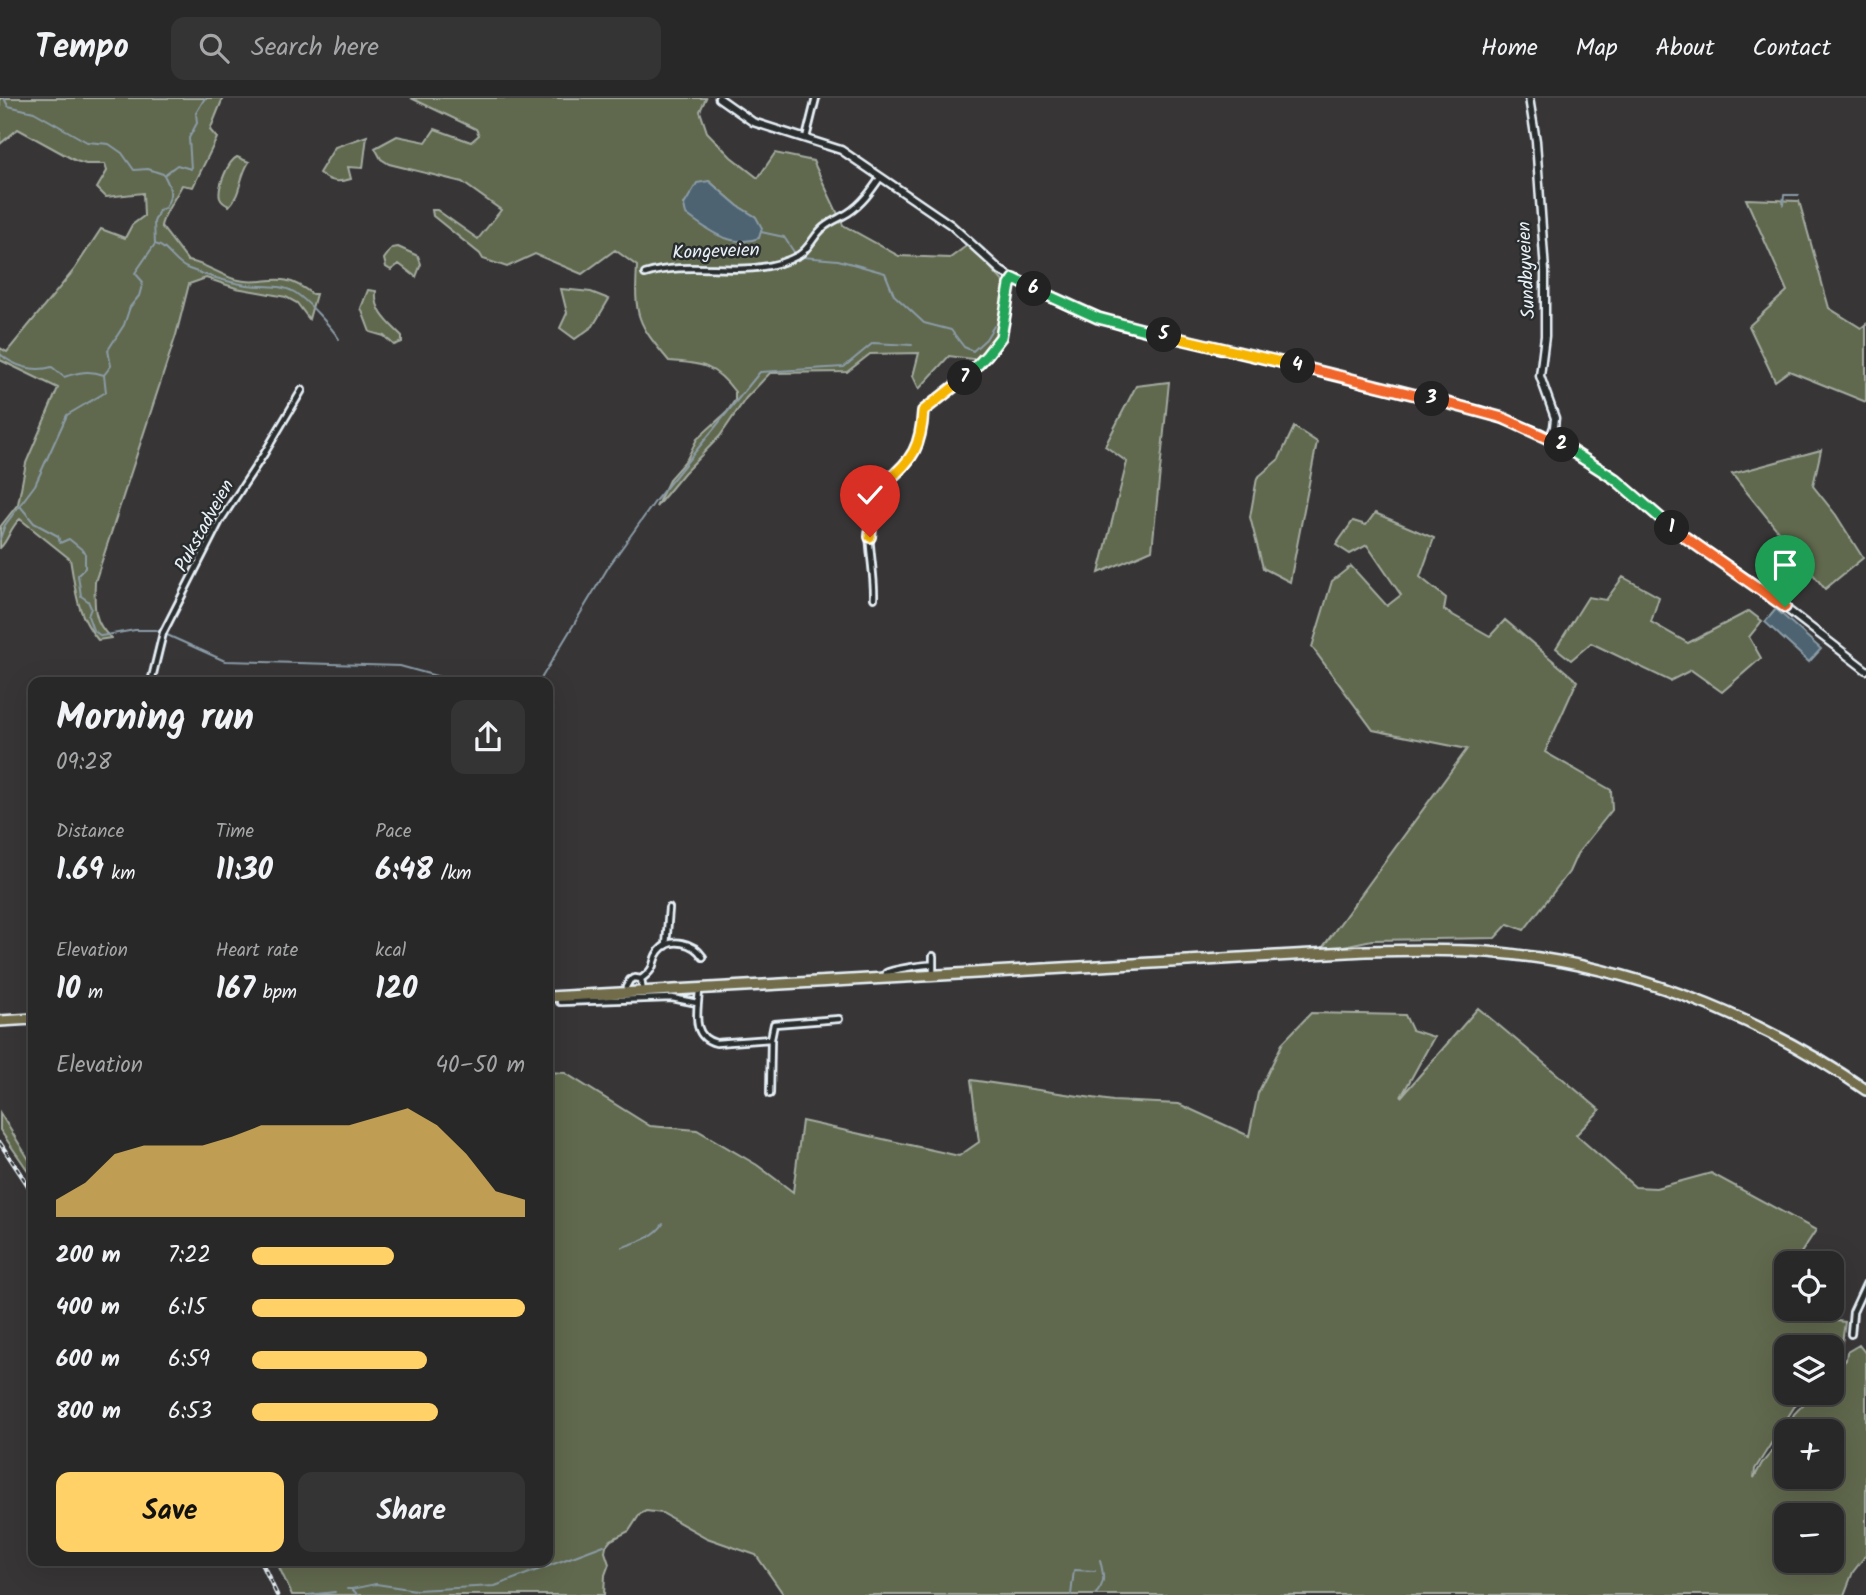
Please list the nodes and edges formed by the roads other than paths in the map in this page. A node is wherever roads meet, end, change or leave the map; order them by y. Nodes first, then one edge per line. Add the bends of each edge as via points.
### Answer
1 (719, 98) edge
2 (816, 98) edge
3 (1529, 98) edge
4 (806, 138) junction
5 (880, 178) junction
6 (645, 274) dead end
7 (1014, 279) junction
8 (302, 390) dead end
9 (1550, 438) junction
10 (874, 598) dead end
11 (1866, 670) edge
12 (152, 677) edge
13 (669, 908) dead end
14 (666, 946) junction
15 (933, 956) dead end
16 (703, 957) dead end
17 (932, 965) junction
18 (933, 977) junction
19 (641, 979) junction
20 (886, 979) junction
21 (626, 987) dead end
22 (699, 990) junction
23 (643, 992) junction
24 (553, 997) edge
25 (560, 1002) dead end
26 (697, 1003) junction
27 (839, 1018) dead end
28 (28, 1019) edge
29 (0, 1021) edge
30 (771, 1039) junction
31 (1866, 1090) edge
32 (770, 1094) dead end
33 (1866, 1284) edge
34 (1851, 1335) dead end

1 - 4 main road via 753,122
2 - 4 street
3 - 9 main road, Sundbyveien via 1545,272 1540,376 1554,415
4 - 5 main road via 836,148
5 - 6 street, Kongeveien via 867,196 824,226 795,257 752,269 685,268
5 - 7 main road via 951,225
7 - 9 main road via 1109,322 1478,410
7 - 10 street via 999,342 923,411 915,452 874,497 870,527
8 - 12 street, Pukstadveien via 228,506 164,631
9 - 11 main road via 1609,474 1670,526
13 - 14 street
14 - 16 street via 682,942
14 - 19 street via 657,952 653,970
15 - 17 street
17 - 18 street
17 - 20 street via 889,971
18 - 20 highway
18 - 31 highway via 1377,951 1510,954 1614,974 1697,1000 1781,1037
19 - 21 street via 630,980
19 - 23 street
20 - 22 highway
22 - 23 highway
22 - 26 street
23 - 24 highway
25 - 26 street via 672,998
26 - 30 street via 697,1027 708,1041
27 - 30 street via 777,1023
28 - 29 highway
30 - 32 street
33 - 34 street via 1853,1312

